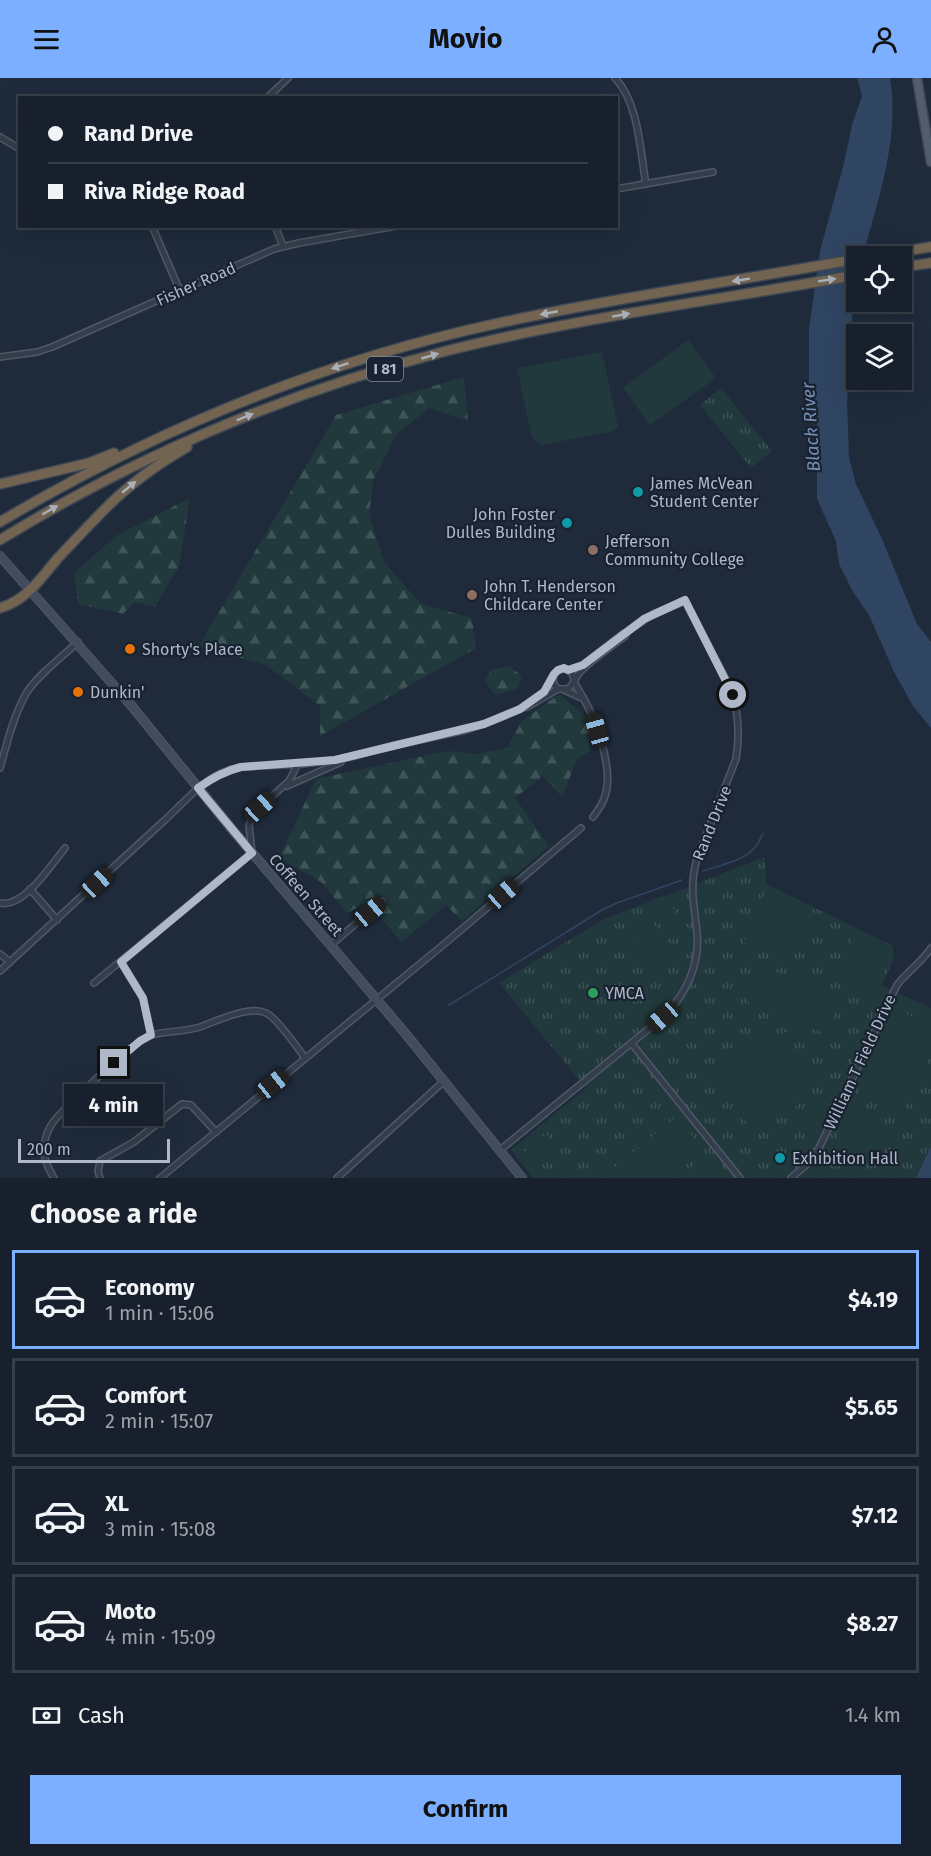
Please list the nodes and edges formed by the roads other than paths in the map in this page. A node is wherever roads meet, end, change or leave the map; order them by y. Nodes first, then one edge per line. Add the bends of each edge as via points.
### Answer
1 (288, 78) edge
2 (615, 78) edge
3 (916, 78) edge
4 (269, 96) edge
5 (928, 122) edge
6 (0, 137) edge
7 (18, 148) edge
8 (931, 162) edge
9 (713, 172) dead end
10 (646, 184) junction
11 (618, 189) edge
12 (154, 228) edge
13 (276, 228) edge
14 (385, 228) edge
15 (283, 246) junction
16 (930, 247) edge
17 (912, 250) edge
18 (846, 261) edge
19 (931, 263) edge
20 (912, 266) edge
21 (846, 277) edge
22 (180, 291) junction
23 (0, 357) edge
24 (224, 425) junction
25 (183, 426) junction
26 (0, 483) edge
27 (0, 522) edge
28 (0, 540) edge
29 (0, 556) edge
30 (32, 590) junction
31 (0, 608) edge
32 (627, 632) junction
33 (78, 642) junction
34 (568, 670) junction
35 (552, 679) junction
36 (574, 680) junction
37 (561, 690) junction
38 (584, 699) junction
39 (520, 709) junction
40 (355, 756) junction
41 (298, 764) junction
42 (0, 768) edge
43 (198, 788) junction
44 (280, 789) junction
45 (593, 817) dead end
46 (581, 828) dead end
47 (65, 848) dead end
48 (252, 853) junction
49 (30, 889) junction
50 (382, 902) dead end
51 (0, 903) edge
52 (57, 920) junction
53 (332, 945) junction
54 (931, 948) edge
55 (0, 954) edge
56 (10, 962) junction
57 (121, 962) junction
58 (0, 971) edge
59 (94, 983) dead end
60 (376, 999) junction
61 (151, 1035) junction
62 (632, 1044) junction
63 (305, 1058) junction
64 (444, 1081) junction
65 (216, 1132) junction
66 (500, 1150) junction
67 (54, 1178) edge
68 (100, 1178) edge
69 (160, 1178) edge
70 (337, 1178) edge
71 (522, 1178) edge
72 (740, 1178) edge
73 (791, 1178) edge

1 - 4 street
2 - 10 street via 626,93 634,117
3 - 5 main road
5 - 8 main road
6 - 7 street
9 - 10 street
10 - 11 street
12 - 22 street
13 - 15 street
14 - 15 street, Fisher Road
15 - 22 street, Fisher Road
16 - 17 highway
18 -> 25 highway, I 81 via 567,309 426,340 305,378
19 - 20 highway
24 -> 21 highway, I 81 via 302,395 445,351 533,331
22 - 23 street, Fisher Road via 52,347
28 -> 24 highway, I 81 via 129,467
30 -> 24 highway via 59,557 133,483
25 - 26 highway via 89,463
25 - 27 highway, I 81 via 94,468
29 - 30 main road, Coffeen Street
30 - 31 highway
30 - 33 main road, Coffeen Street
32 - 34 street via 583,665
32 - 36 street
32 - 62 street, Rand Drive via 653,614 685,600 730,689 739,724 730,778 693,874 697,942 689,982 667,1014
33 - 42 street via 27,693
33 - 43 main road, Coffeen Street
34 - 35 street via 558,670
34 - 36 street
35 - 37 street
35 - 39 street via 544,692
36 - 37 street via 570,687
36 - 38 street
37 - 38 street
37 - 39 street
38 - 45 street via 592,714 608,776 606,795
39 - 40 street via 466,730
40 - 41 street
40 - 44 street
41 - 43 street via 241,767 215,776
41 - 44 street
43 - 48 main road, Coffeen Street
43 - 52 street
44 - 48 street via 260,807 249,825
46 - 60 street
47 - 49 street
48 - 53 main road, Coffeen Street
48 - 57 street
49 - 51 street via 18,900
49 - 52 street
50 - 53 street
52 - 56 street
53 - 60 main road, Coffeen Street
54 - 73 street, William T Field Drive via 897,985 819,1148
55 - 56 street
56 - 58 street
57 - 59 street
57 - 61 street via 143,998
60 - 63 street
60 - 64 main road, Coffeen Street
61 - 63 street via 190,1030 248,1011 265,1012
61 - 67 street via 129,1049 54,1121 44,1150 46,1165
62 - 66 street, Rand Drive
62 - 72 street
63 - 65 street
64 - 66 main road, Coffeen Street
64 - 70 street
65 - 68 street via 191,1105 182,1104 134,1142 100,1161
65 - 69 street
66 - 71 main road, Coffeen Street

